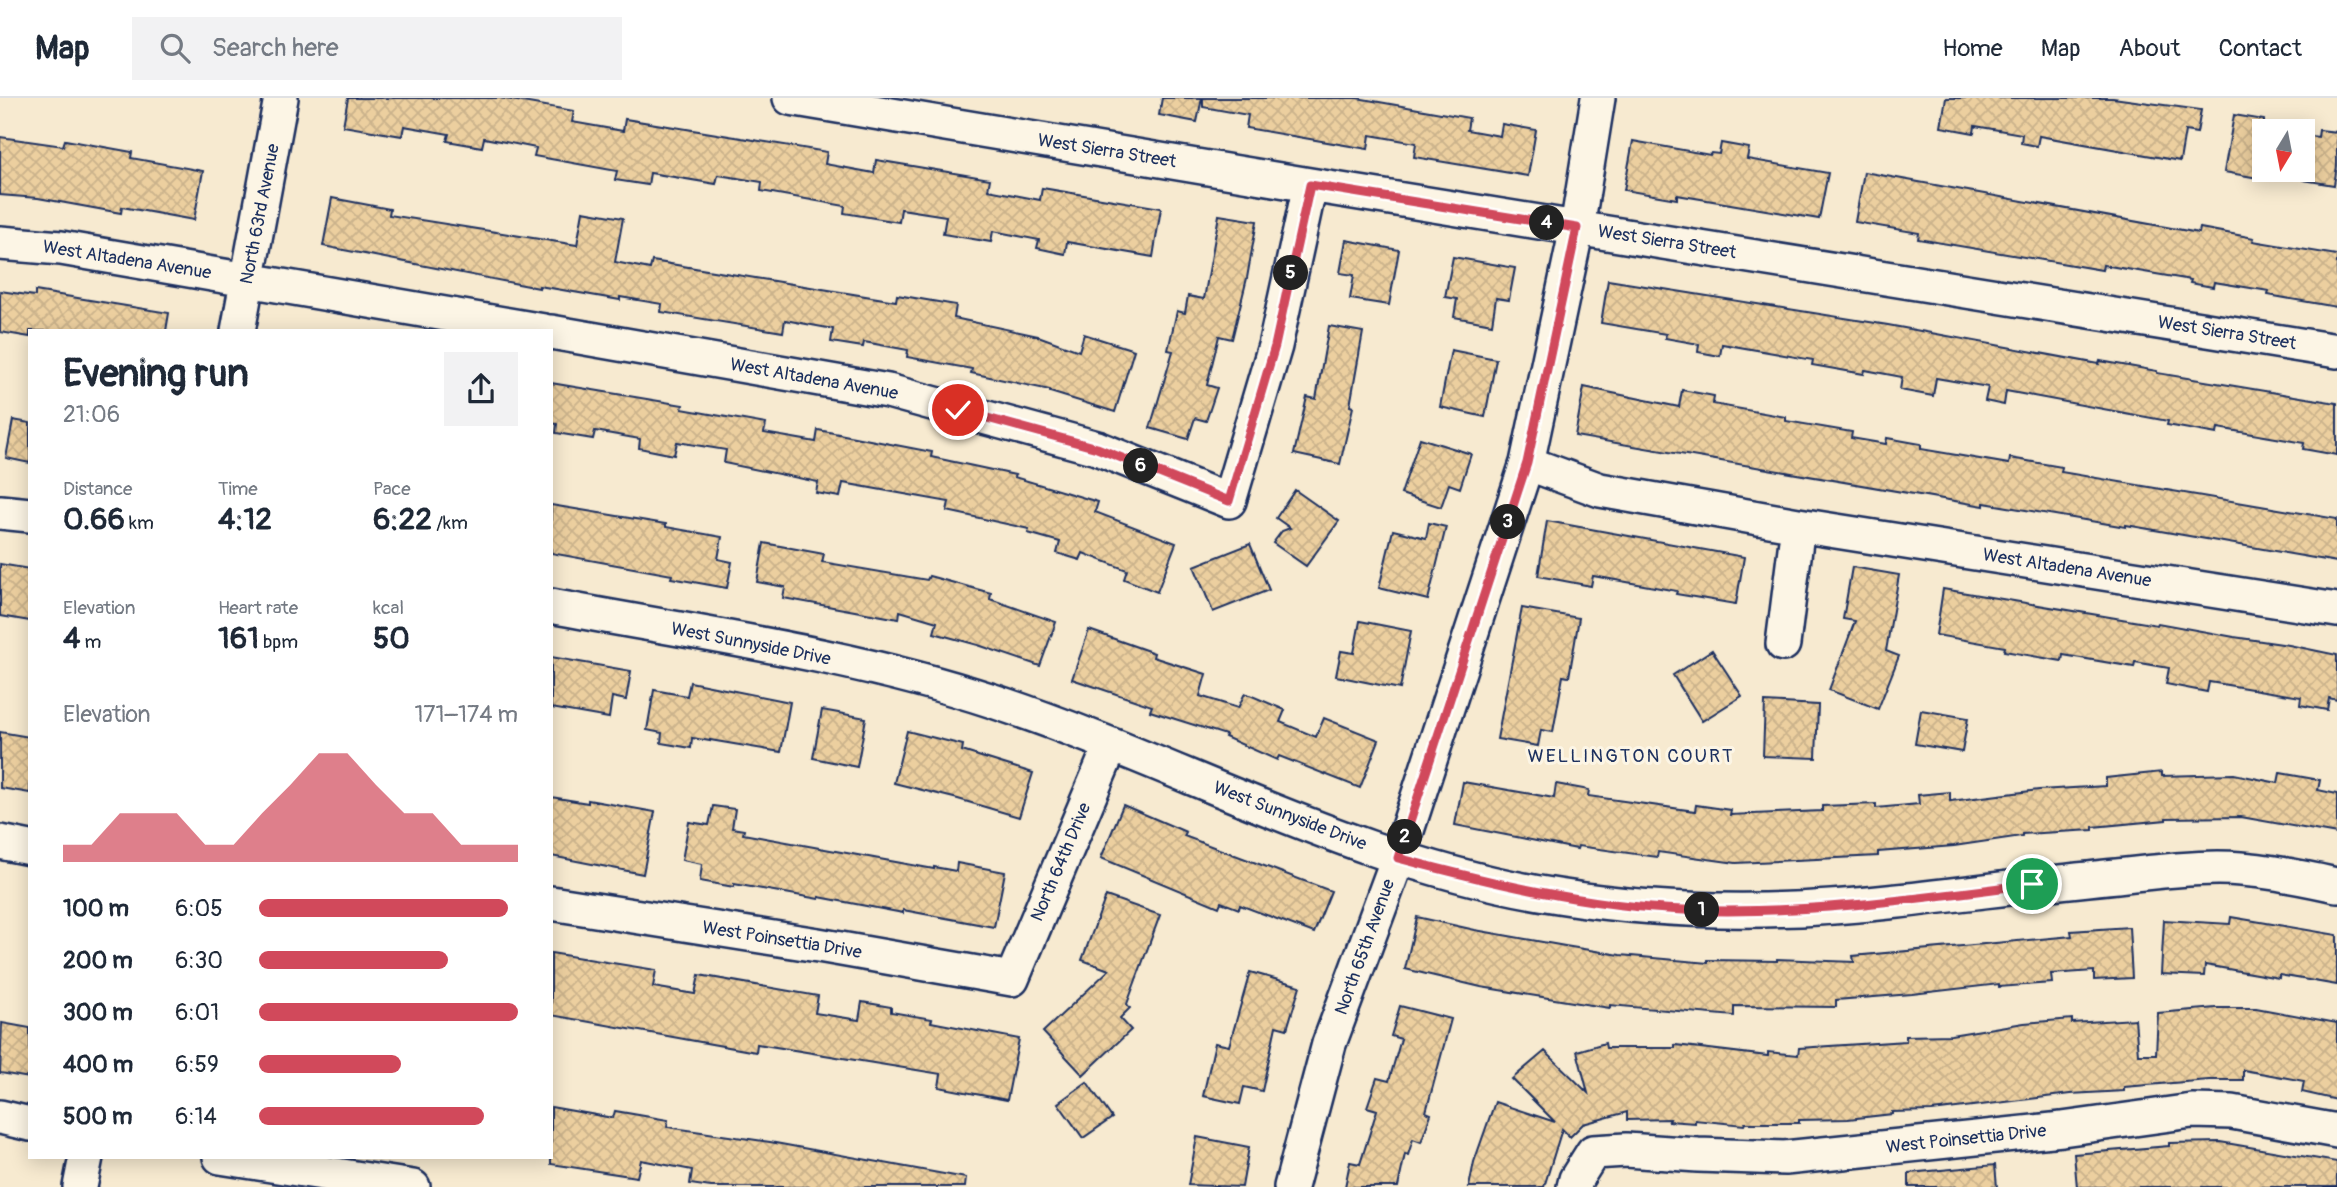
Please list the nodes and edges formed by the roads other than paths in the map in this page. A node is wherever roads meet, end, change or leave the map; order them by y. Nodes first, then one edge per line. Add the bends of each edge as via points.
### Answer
1 (282, 98) edge
2 (790, 98) edge
3 (1598, 98) edge
4 (1310, 185) junction
5 (1577, 228) junction
6 (0, 243) edge
7 (248, 279) junction
8 (238, 329) edge
9 (533, 329) edge
10 (553, 332) edge
11 (2337, 351) edge
12 (1527, 463) junction
13 (0, 512) edge
14 (28, 515) edge
15 (1798, 525) junction
16 (553, 607) edge
17 (2337, 610) edge
18 (1783, 644) dead end
19 (1111, 745) junction
20 (0, 842) edge
21 (28, 848) edge
22 (1398, 858) junction
23 (2337, 885) edge
24 (553, 903) edge
25 (1012, 979) joint
26 (0, 1117) edge
27 (28, 1124) edge
28 (2337, 1131) edge
29 (86, 1159) edge
30 (233, 1159) edge
31 (80, 1187) edge
32 (413, 1187) edge
33 (1291, 1187) edge
34 (1574, 1187) edge

1 - 7 street, North 63rd Avenue
2 - 4 street, West Sierra Street
3 - 5 street, North 65th Avenue
4 - 5 street, West Sierra Street
4 - 10 street, West Altadena Avenue via 1275,346 1229,501 1097,448 888,391
5 - 11 street, West Sierra Street
5 - 12 street, North 65th Avenue
6 - 7 street, West Altadena Avenue via 61,248
7 - 8 street, North 63rd Avenue
7 - 9 street, West Altadena Avenue
12 - 15 street, West Altadena Avenue via 1600,490
12 - 22 street, North 65th Avenue
13 - 14 street
15 - 17 street, West Altadena Avenue
15 - 18 street
16 - 19 street, West Sunnyside Drive via 892,673 990,700
19 - 22 street, West Sunnyside Drive
19 - 25 street, North 64th Drive
20 - 21 street
22 - 23 street, West Sunnyside Drive via 1555,896 1683,910 1814,909 2222,868
22 - 33 street, North 65th Avenue via 1329,1044
24 - 25 street, West Poinsettia Drive
26 - 27 street
28 - 34 street, West Poinsettia Drive via 2232,1112 2192,1111 1785,1158 1593,1152
29 - 31 street
30 - 32 street

